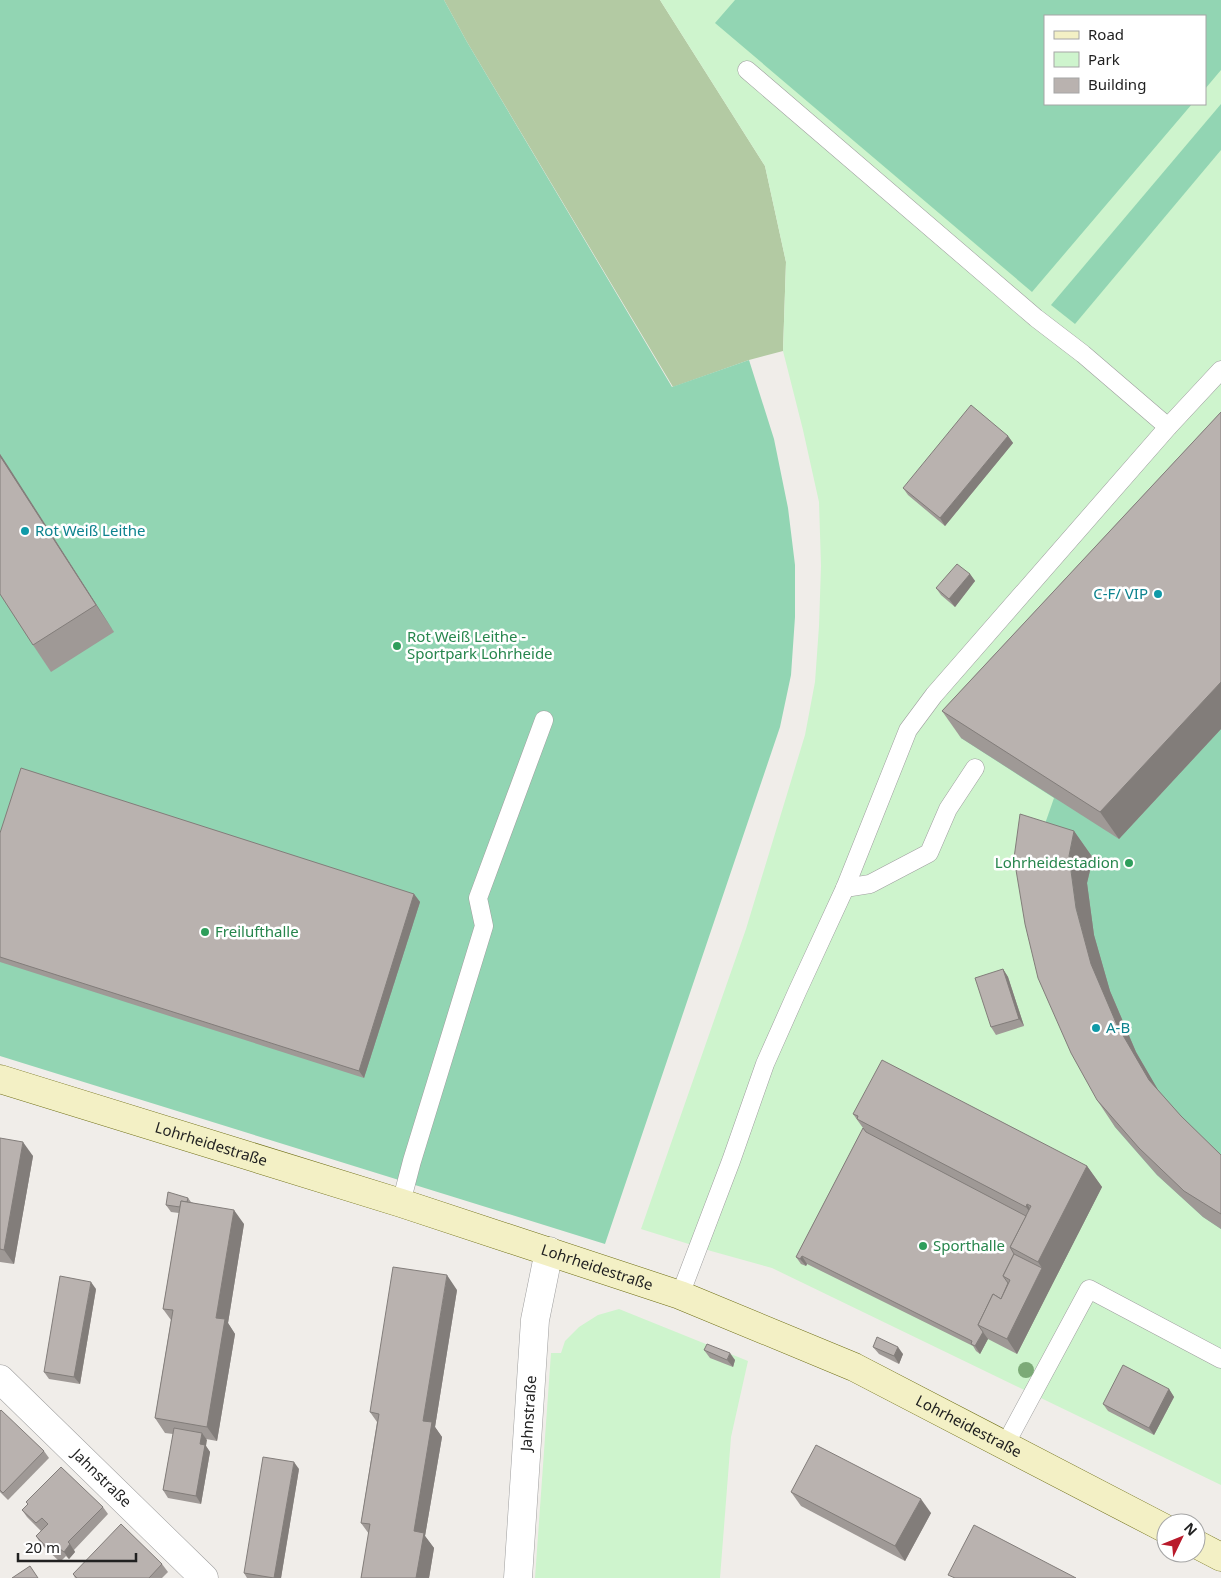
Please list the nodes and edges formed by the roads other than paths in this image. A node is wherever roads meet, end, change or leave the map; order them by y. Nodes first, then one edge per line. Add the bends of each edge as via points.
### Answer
1 (747, 70) dead end
2 (1221, 370) edge
3 (1168, 427) junction
4 (544, 720) dead end
5 (975, 768) edge
6 (845, 888) junction
7 (0, 1079) edge
8 (401, 1203) junction
9 (549, 1251) junction
10 (680, 1295) junction
11 (1221, 1359) edge
12 (0, 1379) edge
13 (1005, 1445) junction
14 (1156, 1524) edge
15 (1206, 1549) edge
16 (1221, 1557) edge
17 (204, 1578) edge
18 (518, 1578) edge

1 - 3 lane
2 - 3 lane
3 - 6 lane via 934,695 908,730
4 - 8 lane via 478,898 484,926
5 - 6 lane via 948,809 929,852 870,884
6 - 10 lane via 765,1064
7 - 8 street, Lohrheidestraße
8 - 9 street, Lohrheidestraße
9 - 10 street, Lohrheidestraße
9 - 18 street, Jahnstraße via 535,1320
10 - 13 street, Lohrheidestraße via 854,1367
11 - 13 lane via 1089,1289
12 - 17 street, Jahnstraße
13 - 14 street, Lohrheidestraße
15 - 16 street

